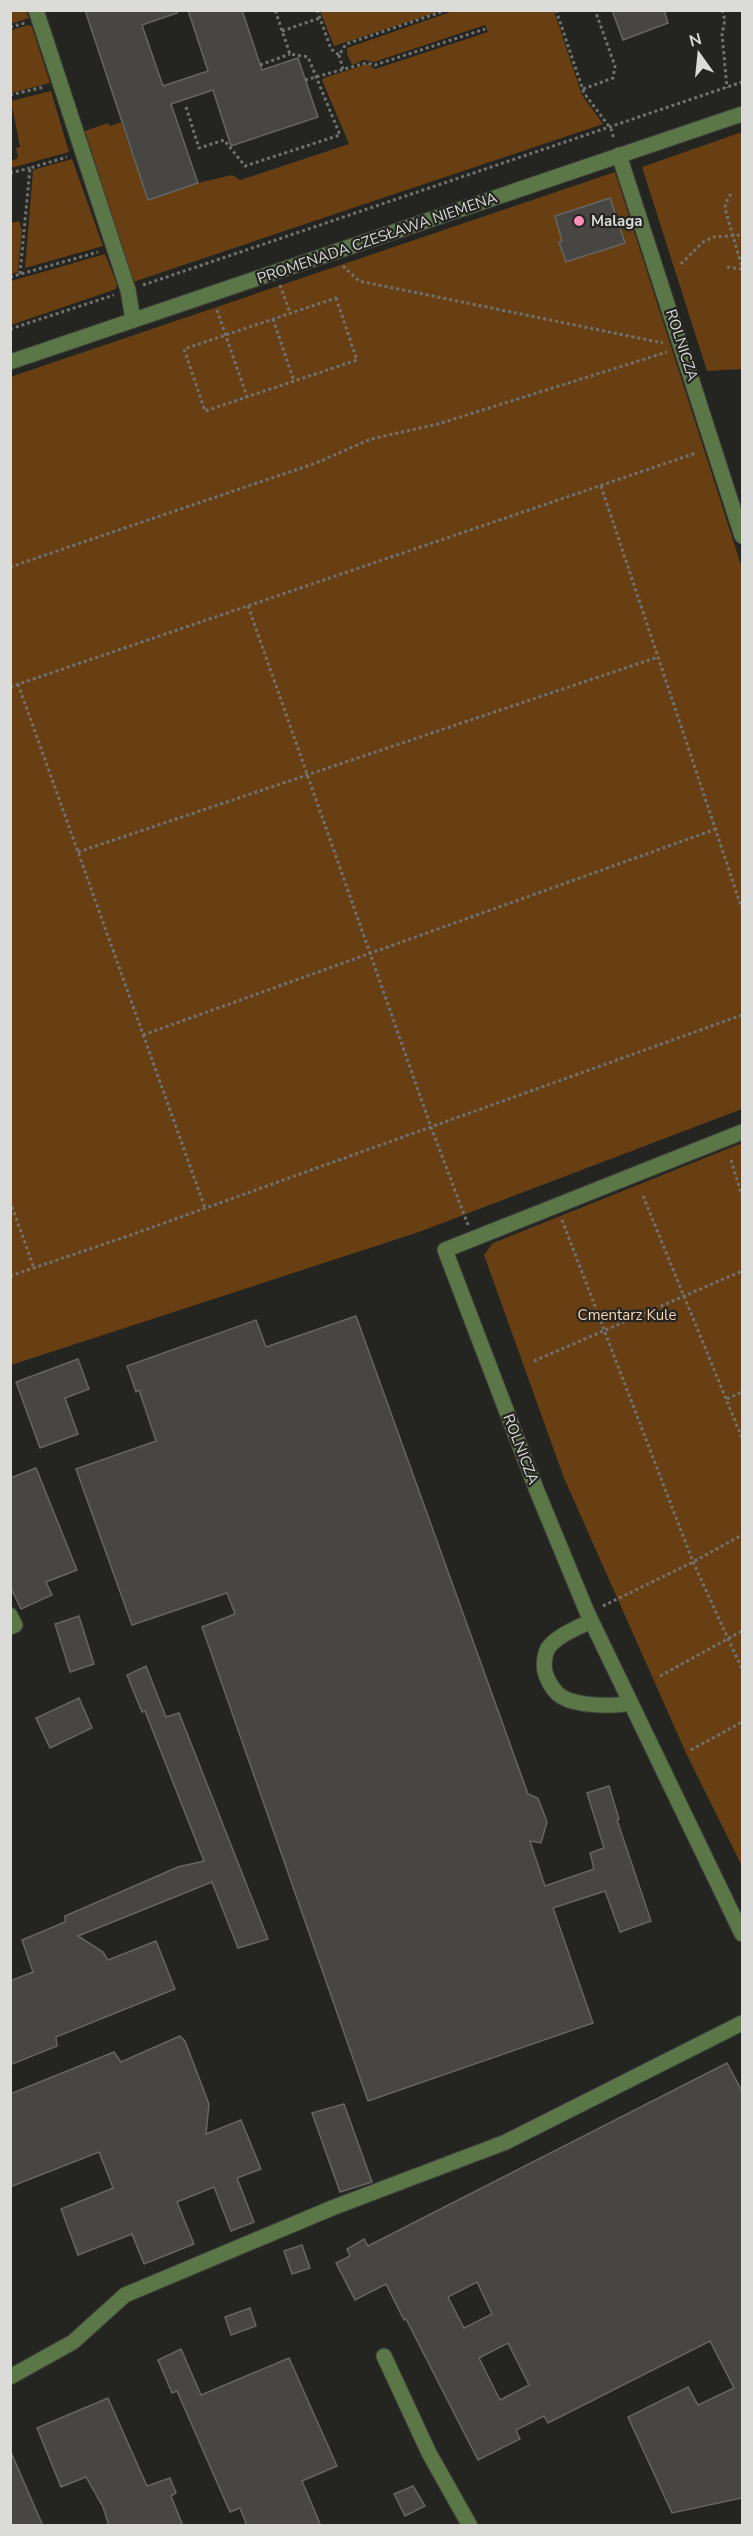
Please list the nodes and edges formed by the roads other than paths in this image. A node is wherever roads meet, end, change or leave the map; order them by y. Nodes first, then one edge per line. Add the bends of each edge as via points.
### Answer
1 (36, 10) edge
2 (742, 114) edge
3 (619, 156) junction
4 (134, 320) junction
5 (10, 362) edge
6 (742, 536) edge
7 (742, 1132) edge
8 (10, 1615) edge
9 (589, 1617) junction
10 (10, 1627) edge
11 (630, 1703) junction
12 (742, 1934) edge
13 (742, 2023) edge
14 (384, 2356) dead end
15 (10, 2377) edge
16 (470, 2526) edge

1 - 4 street via 128,290
2 - 3 street, PROMENADA CZESŁAWA NIEMENA
3 - 4 street, PROMENADA CZESŁAWA NIEMENA
3 - 6 street, ROLNICZA
4 - 5 street, PROMENADA CZESŁAWA NIEMENA
7 - 9 street, ROLNICZA via 445,1250
8 - 10 street via 15,1625
9 - 11 street, ROLNICZA
9 - 11 street via 548,1649 543,1668 550,1685 562,1697 579,1702 615,1707
11 - 12 street, ROLNICZA
13 - 15 street via 506,2142 332,2208 125,2295 73,2342
14 - 16 street via 429,2453

